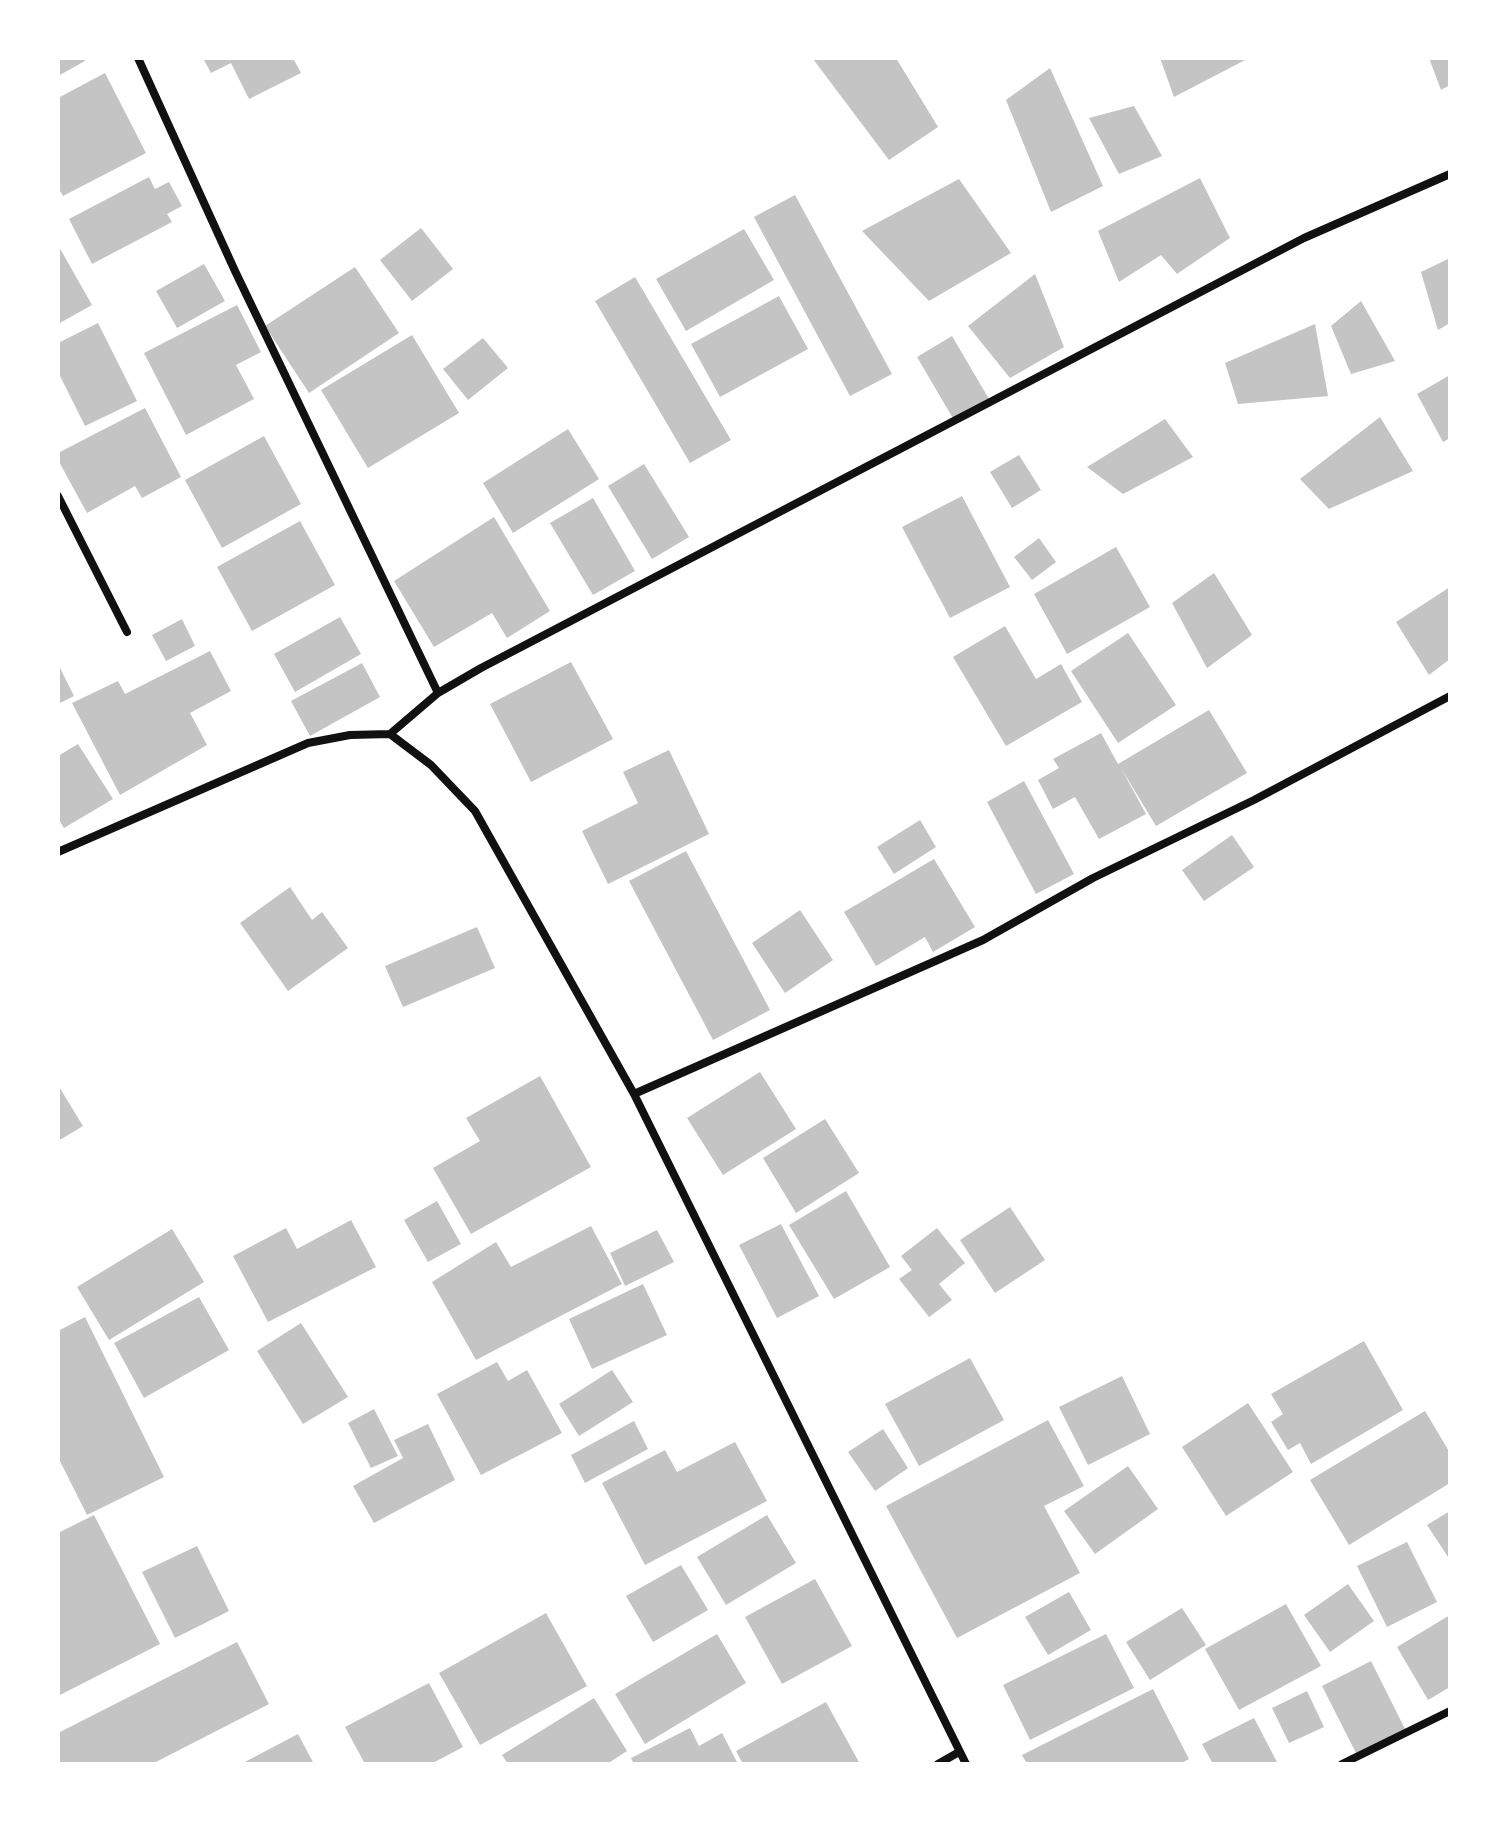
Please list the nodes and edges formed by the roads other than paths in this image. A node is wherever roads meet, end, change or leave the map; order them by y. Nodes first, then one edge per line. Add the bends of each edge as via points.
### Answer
1 (138, 58) edge
2 (1450, 174) edge
3 (58, 496) edge
4 (127, 632) dead end
5 (438, 693) junction
6 (1450, 696) edge
7 (390, 734) junction
8 (58, 852) edge
9 (634, 1094) junction
10 (1450, 1711) edge
11 (959, 1752) junction
12 (938, 1764) edge
13 (966, 1764) edge
14 (1342, 1764) edge

1 - 5 street
2 - 5 street via 1304,238
3 - 4 street
5 - 7 street
6 - 9 street via 1093,878 983,940
7 - 8 street via 308,743
7 - 9 street via 431,765 475,811
9 - 11 street
10 - 14 street
11 - 12 street
11 - 13 street

